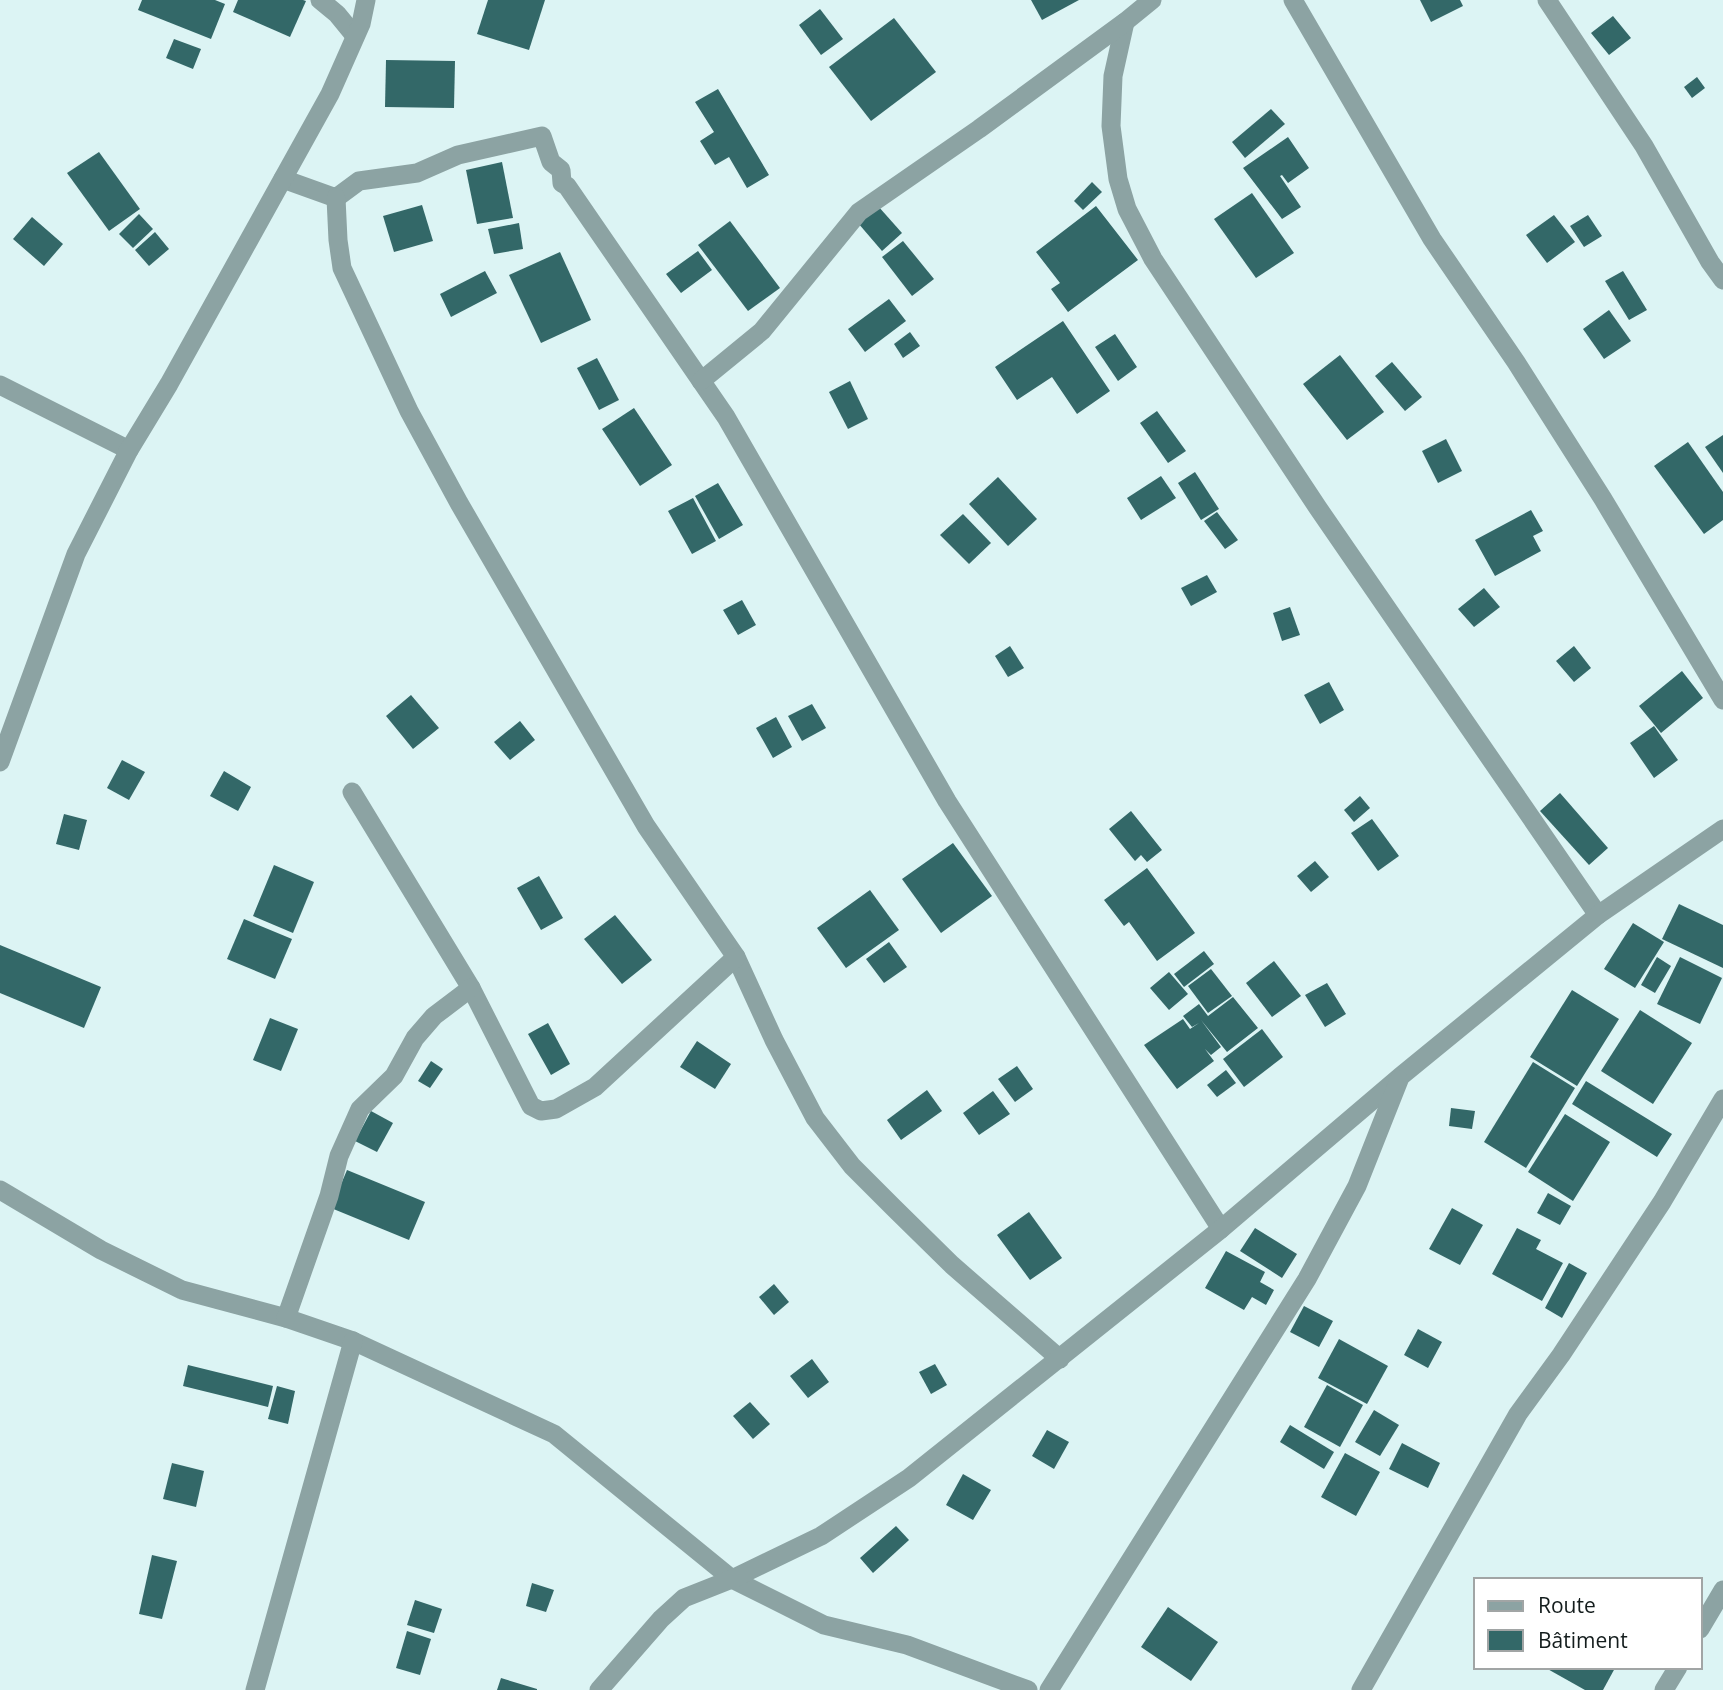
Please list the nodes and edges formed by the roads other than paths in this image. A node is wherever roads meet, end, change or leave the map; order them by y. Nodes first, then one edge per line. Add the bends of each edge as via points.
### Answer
1 (320, 0) edge
2 (366, 0) edge
3 (1152, 0) edge
4 (1293, 0) edge
5 (1547, 0) edge
6 (1125, 22) junction
7 (355, 36) junction
8 (283, 179) junction
9 (336, 198) junction
10 (1723, 280) edge
11 (701, 380) junction
12 (0, 385) edge
13 (129, 450) junction
14 (1723, 700) edge
15 (7, 720) edge
16 (0, 762) edge
17 (352, 792) dead end
18 (1723, 829) edge
19 (1598, 915) junction
20 (736, 957) junction
21 (471, 988) junction
22 (1401, 1076) junction
23 (1723, 1098) edge
24 (0, 1190) edge
25 (1221, 1229) junction
26 (286, 1318) junction
27 (353, 1341) junction
28 (1060, 1359) junction
29 (732, 1579) junction
30 (1723, 1590) edge
31 (1702, 1626) edge
32 (1677, 1669) edge
33 (255, 1690) edge
34 (599, 1690) edge
35 (1028, 1690) edge
36 (1049, 1690) edge
37 (1361, 1690) edge
38 (1664, 1690) edge

1 - 7 street
2 - 7 street
3 - 6 street
4 - 14 street via 1433,239 1603,499
5 - 10 street via 1644,146
6 - 11 street via 859,212 762,331
6 - 19 street via 1113,76 1111,126 1127,209 1153,259
7 - 8 street via 330,94
8 - 9 street
8 - 13 street
9 - 11 street via 359,181 417,173 458,155 542,136 551,162 561,170 562,183
9 - 20 street via 342,268 410,411 646,826
11 - 25 street via 947,801
12 - 13 street
13 - 15 street via 76,554
15 - 16 street
17 - 21 street
18 - 19 street
19 - 22 street
20 - 21 street via 595,1087 556,1109 541,1111 531,1106
20 - 28 street via 815,1118 852,1166 952,1265
21 - 26 street via 434,1016 415,1038 394,1076 360,1109 339,1156
22 - 25 street
22 - 36 street via 1357,1186 1307,1279
23 - 37 street via 1662,1202 1518,1414
24 - 26 street via 101,1250 182,1290
25 - 28 street
26 - 27 street
27 - 29 street via 554,1434
27 - 33 street
28 - 29 street via 909,1478 821,1536
29 - 34 street via 684,1598
29 - 35 street via 824,1625 907,1645
30 - 31 street
32 - 38 street

